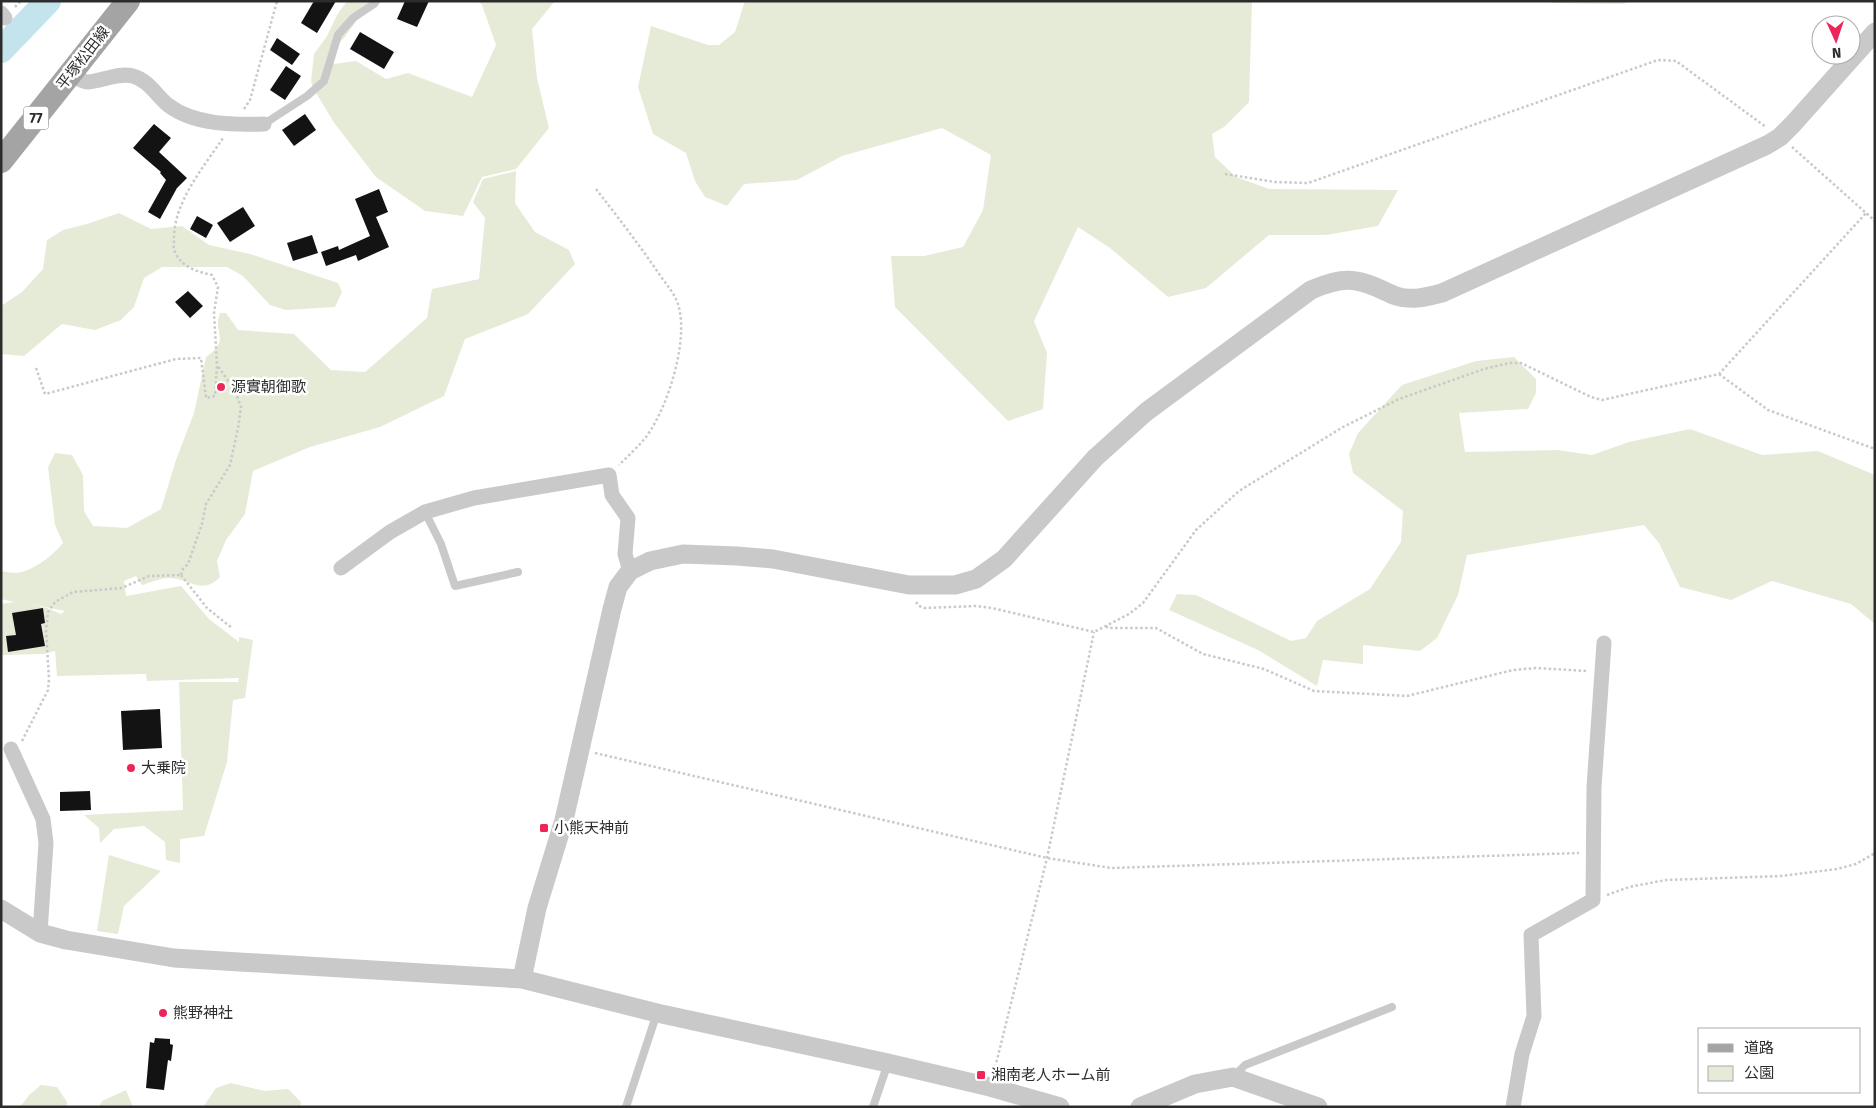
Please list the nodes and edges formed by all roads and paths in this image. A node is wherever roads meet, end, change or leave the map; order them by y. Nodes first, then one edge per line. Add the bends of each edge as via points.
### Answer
1 (128, 1) edge
2 (277, 1) edge
3 (376, 1) edge
4 (1875, 32) edge
5 (70, 75) junction
6 (233, 124) junction
7 (264, 124) joint
8 (1780, 137) junction
9 (1, 162) edge
10 (1225, 174) dead end
11 (596, 189) dead end
12 (1866, 213) junction
13 (1875, 221) edge
14 (217, 365) junction
15 (36, 368) dead end
16 (1719, 374) junction
17 (1875, 449) edge
18 (610, 475) junction
19 (425, 512) junction
20 (341, 568) dead end
21 (630, 571) junction
22 (518, 572) dead end
23 (181, 575) junction
24 (915, 586) junction
25 (1106, 626) junction
26 (232, 628) dead end
27 (1094, 632) junction
28 (1604, 642) dead end
29 (1601, 672) junction
30 (6, 750) edge
31 (579, 750) junction
32 (1593, 852) junction
33 (1875, 853) edge
34 (1047, 858) junction
35 (1593, 900) junction
36 (1, 909) edge
37 (40, 933) junction
38 (522, 979) junction
39 (1392, 1007) dead end
40 (657, 1013) junction
41 (888, 1063) junction
42 (1233, 1077) junction
43 (990, 1087) junction
44 (626, 1107) edge
45 (873, 1107) edge
46 (1060, 1107) edge
47 (1140, 1107) edge
48 (1318, 1107) edge
49 (1513, 1107) edge

1 - 5 main road, 平塚松田線 / 77
2 - 6 path via 250,100
3 - 7 lane via 353,18 338,35 324,80 307,96
4 - 8 street
5 - 6 street via 87,82 124,74 135,76 168,106 189,118
5 - 9 main road, 平塚松田線 / 77
6 - 7 street
6 - 14 path via 184,198 174,230 174,251 185,265 212,275 218,287 214,313
8 - 10 path via 1676,61 1658,60 1308,183 1275,182
8 - 12 path
8 - 24 street via 1442,293 1425,298 1404,298 1355,281 1329,282 1311,290 1146,412 1095,458 1004,559 976,579 955,585
11 - 18 path via 638,242 675,298 680,326 676,365 663,409 646,438
12 - 13 path
12 - 16 path
14 - 15 path via 215,396 206,398 202,358 176,359 45,394
14 - 23 path via 241,407 238,428 230,465 206,504 188,564
16 - 17 path via 1768,410
16 - 25 path via 1602,400 1521,363 1509,363 1398,399 1343,427 1239,492 1196,530 1143,603
18 - 19 street via 474,498
18 - 21 street via 612,495 628,518 625,554
19 - 20 street via 390,532
19 - 22 lane via 441,544 455,586
21 - 24 street via 650,561 683,554 736,556 772,559
21 - 31 street via 618,587 612,608
23 - 26 path via 207,608
23 - 30 path via 149,576 122,588 73,592 55,602 48,612 46,630 48,690 21,744
24 - 27 path via 916,602 926,608 992,608
25 - 27 path
25 - 29 path via 1156,628 1203,654 1264,669 1314,691 1407,696 1513,670 1536,668
27 - 34 path
28 - 29 street
29 - 32 street
30 - 37 street via 43,819 46,843
31 - 34 path
31 - 38 street via 564,820 537,908
32 - 34 path via 1111,868
32 - 35 street
33 - 35 path via 1856,864 1837,869 1781,876 1666,880 1629,887
34 - 43 path
35 - 49 street via 1531,935 1534,1016 1522,1054
36 - 37 street
37 - 38 street via 174,958
38 - 40 street
39 - 42 lane via 1245,1066
40 - 41 street
40 - 44 lane
41 - 43 street
41 - 45 lane
42 - 47 street via 1195,1084
42 - 48 street
43 - 46 street

